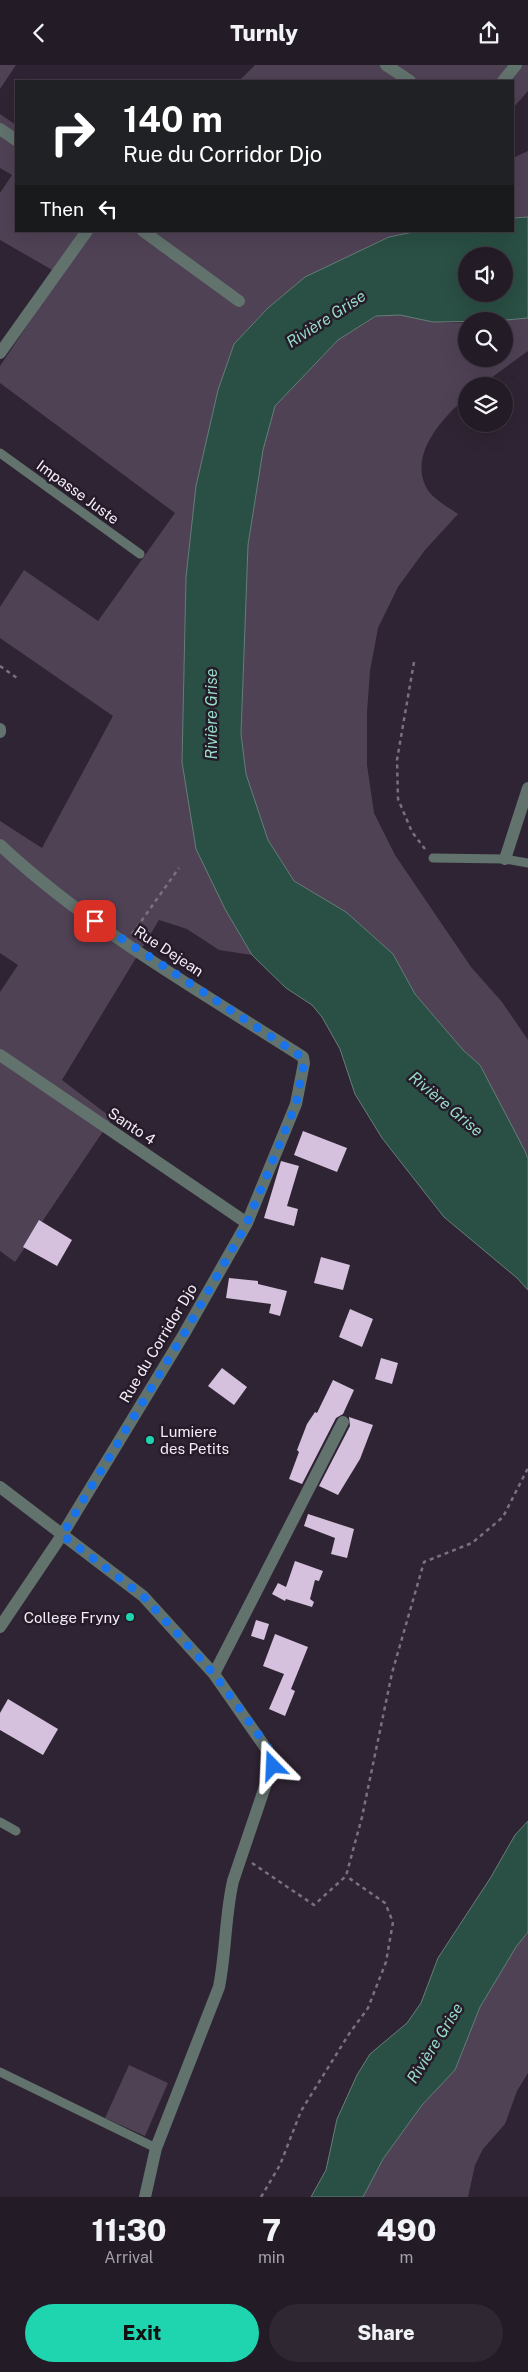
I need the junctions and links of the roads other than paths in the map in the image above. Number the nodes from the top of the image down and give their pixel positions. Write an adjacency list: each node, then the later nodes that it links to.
1 (386, 65): 3 (street)
2 (516, 65): 4 (street)
3 (408, 80)
4 (504, 80)
5 (0, 129): 6 (street)
6 (15, 139)
7 (86, 232): 10 (street)
8 (144, 232): 9 (street)
9 (239, 301)
10 (0, 353)
11 (0, 453): 12 (lane, Impasse Juste)
12 (140, 554)
13 (528, 787): 16 (street)
14 (0, 845): 19 (street, Rue Dejean)
15 (433, 858): 16 (lane)
16 (505, 859): 17 (lane)
17 (528, 863)
18 (0, 1055): 20 (street, Santo 4)
19 (302, 1057): 20 (street, Rue du Corridor Djo)
20 (247, 1223): 23 (street, Rue du Corridor Djo)
21 (343, 1421): 25 (street)
22 (0, 1487): 23 (street)
23 (62, 1535): 24 (street, Rue du Corridor Djo); 25 (street)
24 (0, 1627)
25 (214, 1674): 29 (street)
26 (0, 1822): 27 (lane)
27 (16, 1831)
28 (0, 2072): 29 (lane)
29 (156, 2149): 30 (street)
30 (145, 2197)

